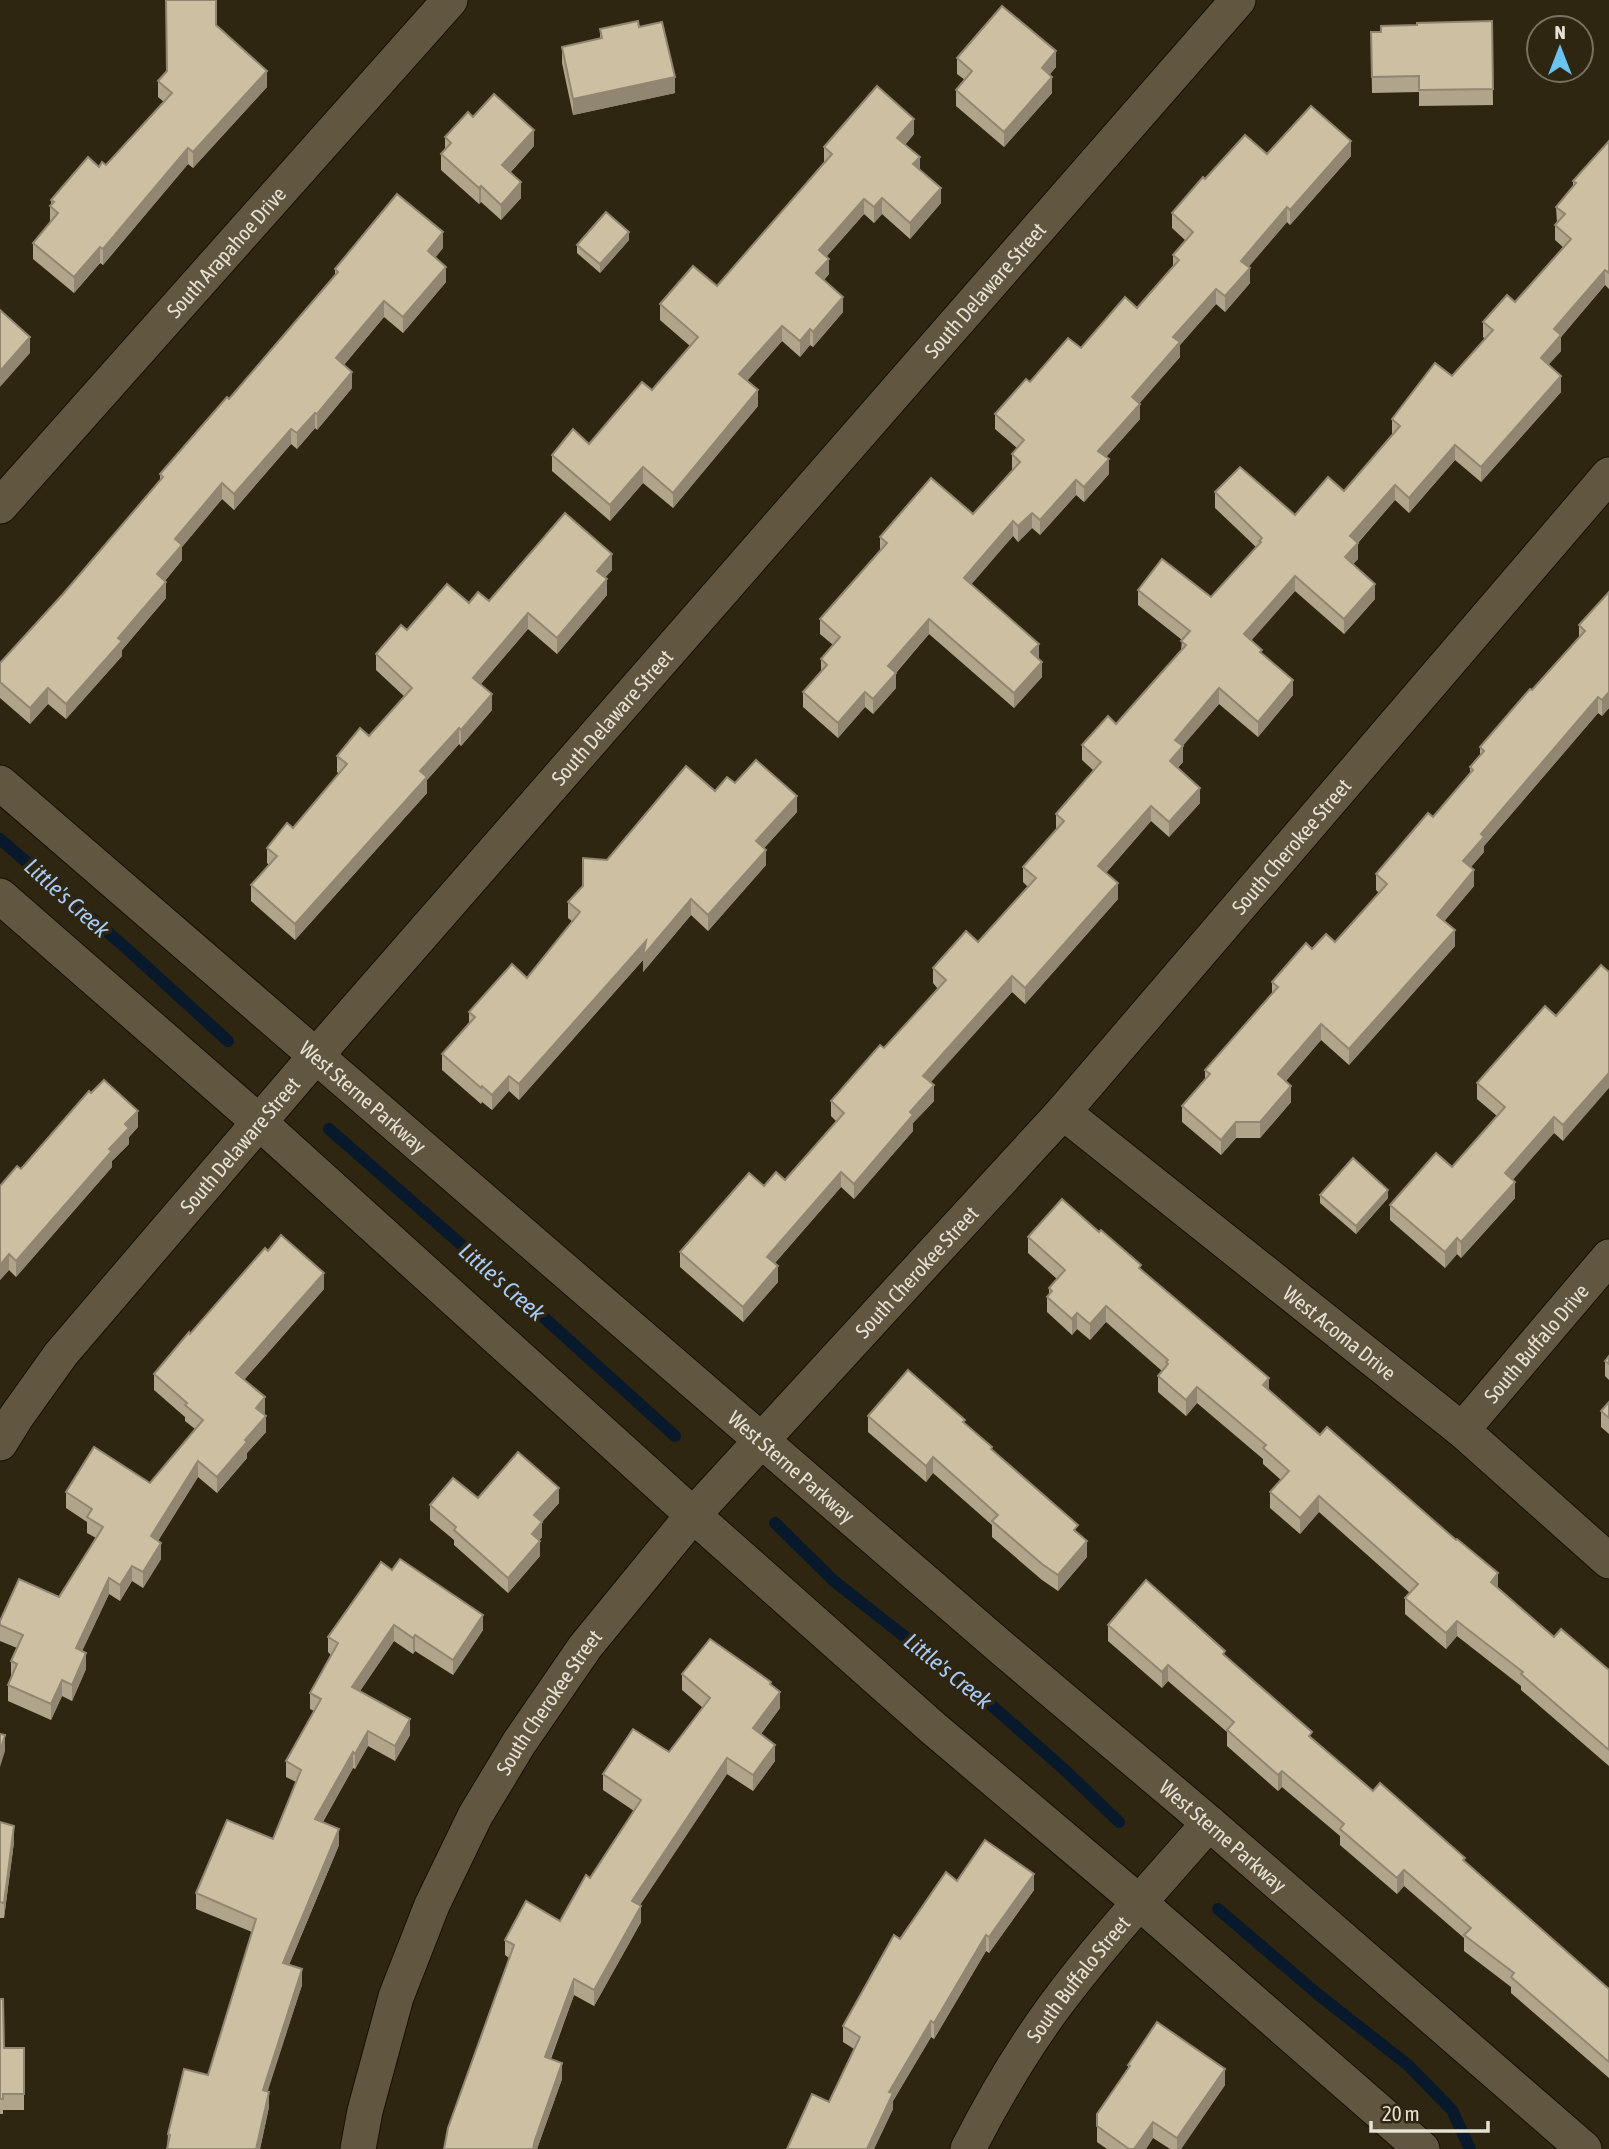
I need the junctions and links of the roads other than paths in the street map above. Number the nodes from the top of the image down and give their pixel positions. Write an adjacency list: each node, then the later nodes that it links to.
1 (450, 0): 4 (street, South Arapahoe Drive)
2 (1238, 0): 7 (street, South Delaware Street)
3 (1609, 475): 8 (street, South Cherokee Street)
4 (0, 506)
5 (0, 783): 7 (street, West Sterne Parkway)
6 (0, 896): 9 (street)
7 (317, 1056): 9 (street, South Delaware Street); 12 (street, West Sterne Parkway)
8 (1063, 1112): 11 (street, West Acoma Drive); 12 (street, South Cherokee Street)
9 (259, 1122): 13 (street, South Delaware Street); 14 (street)
10 (1609, 1257): 11 (street, South Buffalo Drive)
11 (1462, 1430): 15 (street, West Acoma Drive)
12 (761, 1439): 14 (street, South Cherokee Street); 16 (street, West Sterne Parkway)
13 (0, 1443)
14 (693, 1515): 17 (street); 18 (street, South Cherokee Street)
15 (1609, 1560)
16 (1209, 1823): 17 (street, South Buffalo Street); 21 (street, West Sterne Parkway)
17 (1140, 1903): 19 (street, South Buffalo Street); 20 (street)
18 (358, 2149)
19 (968, 2149)
20 (1422, 2149)
21 (1584, 2149)

